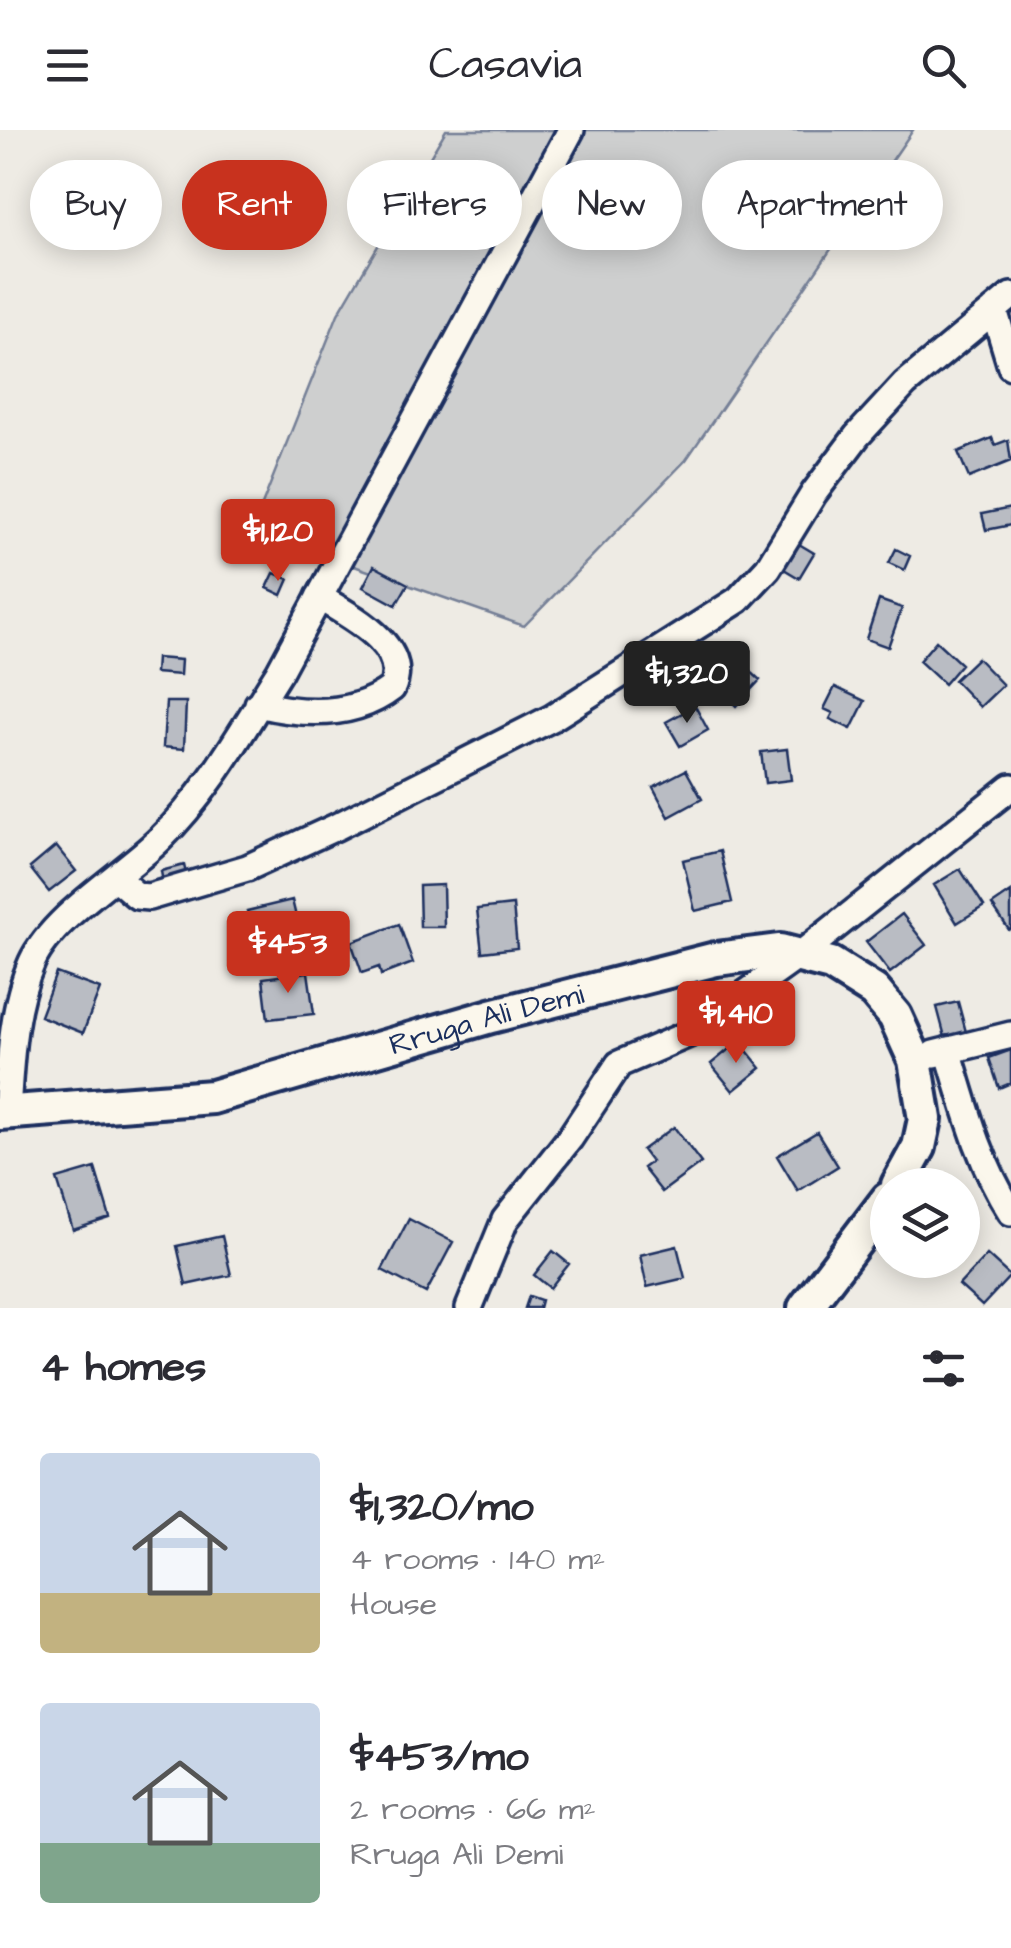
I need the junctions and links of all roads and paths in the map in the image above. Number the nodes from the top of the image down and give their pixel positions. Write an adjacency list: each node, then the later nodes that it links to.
1 (571, 130): 4 (street)
2 (1003, 303): 3 (street); 7 (street)
3 (1011, 366)
4 (319, 597): 5 (street); 5 (street)
5 (258, 704): 7 (street)
6 (1011, 787): 8 (street)
7 (116, 878): 12 (street)
8 (801, 954): 11 (main road, Rruga Ali Demi); 12 (main road, Rruga Ali Demi); 16 (street)
9 (1011, 1035): 10 (street)
10 (948, 1050): 11 (street); 14 (street)
11 (915, 1060): 13 (main road, Rruga Ali Demi)
12 (2, 1110)
13 (907, 1168)
14 (1011, 1212)
15 (870, 1223): 17 (main road)
16 (469, 1308)
17 (805, 1308)

